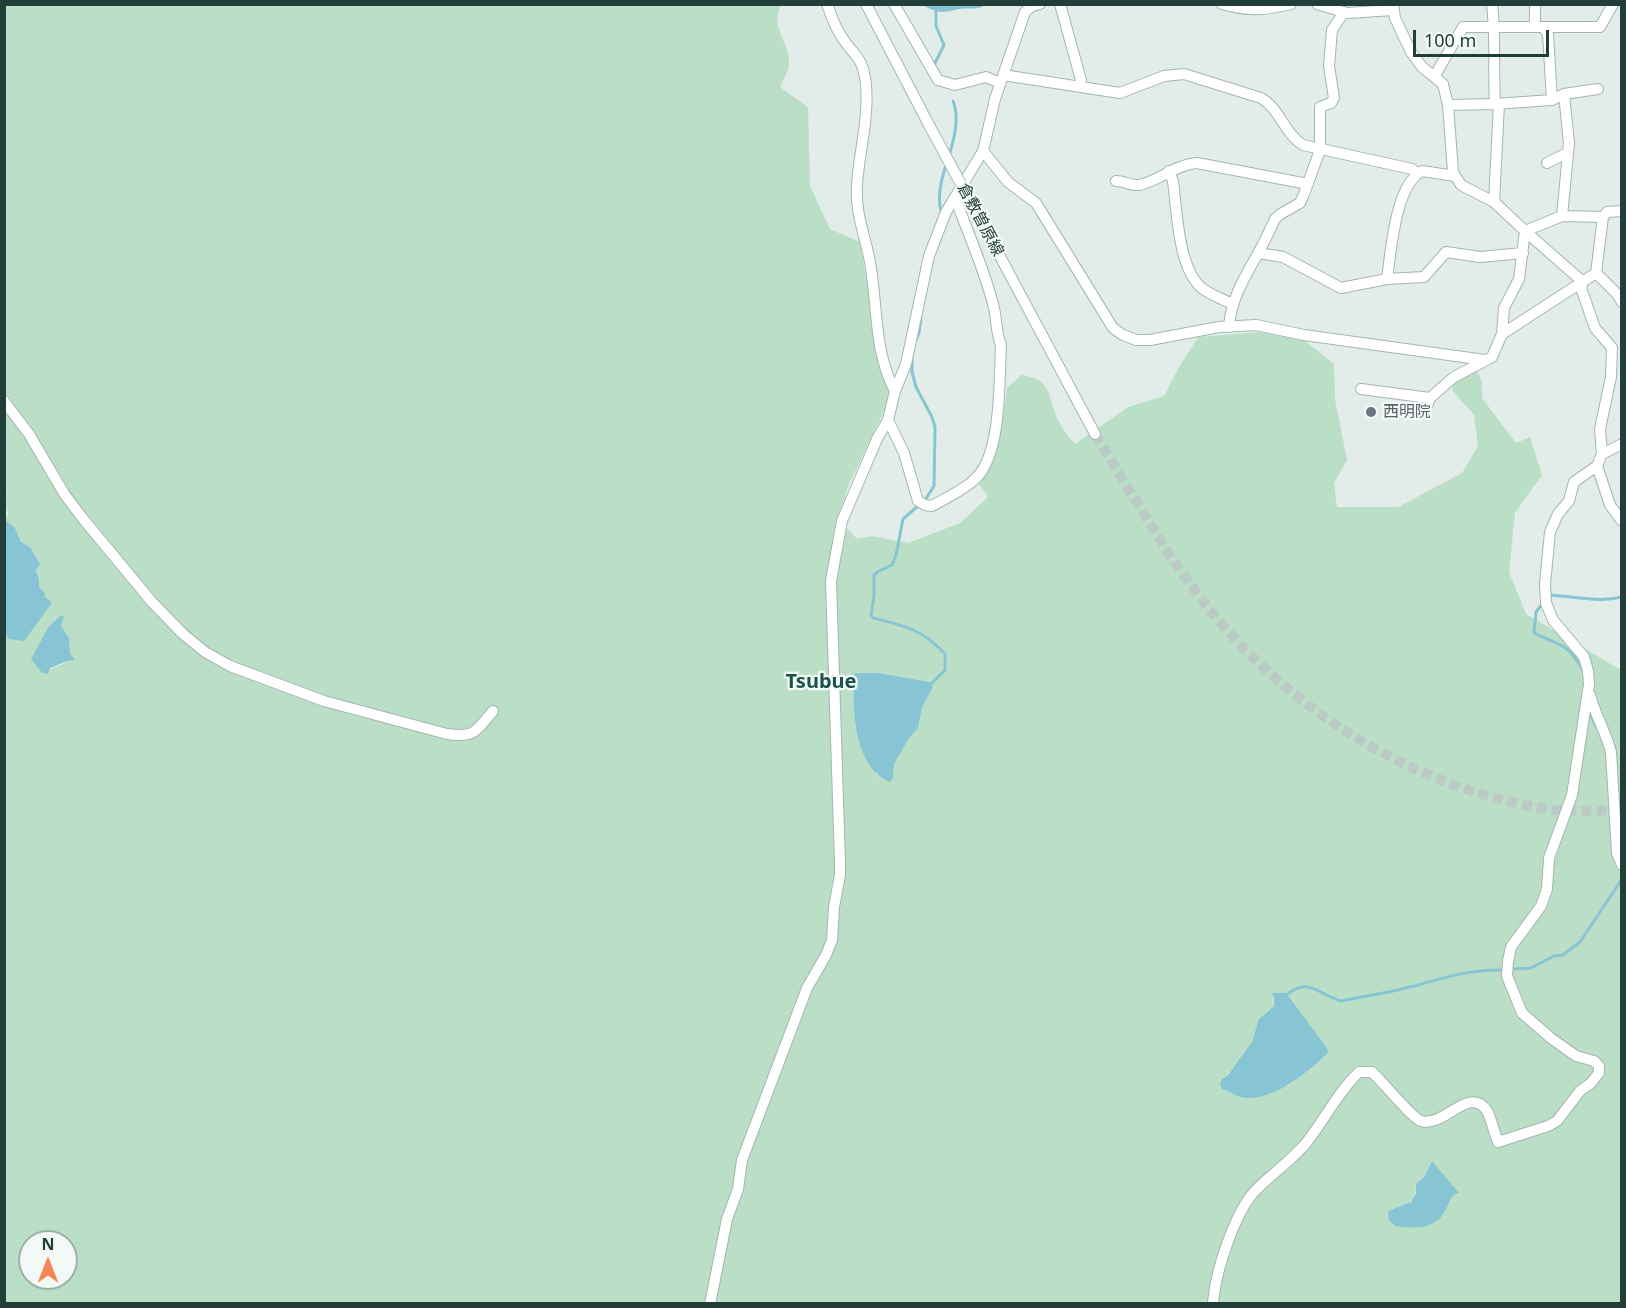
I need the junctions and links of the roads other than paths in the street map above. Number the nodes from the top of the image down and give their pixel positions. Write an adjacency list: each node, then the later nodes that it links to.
1 (827, 4): 51 (street)
2 (866, 4): 56 (street, 倉敷曽原線, bridge)
3 (894, 4): 17 (street)
4 (1040, 4): 17 (street)
5 (1060, 4): 18 (street)
6 (1222, 4): 7 (street)
7 (1292, 4)
8 (1317, 4): 13 (street)
9 (1492, 4): 14 (street)
10 (1534, 4): 15 (street)
11 (1613, 4): 15 (street)
12 (1393, 7): 13 (street); 16 (street)
13 (1344, 12): 24 (street)
14 (1494, 26): 15 (street); 16 (street); 22 (street)
15 (1540, 27): 21 (street)
16 (1434, 77): 23 (street)
17 (1002, 79): 18 (street); 25 (street)
18 (1080, 87): 24 (street)
19 (1598, 89): 20 (street)
20 (1564, 94): 21 (street); 26 (street)
21 (1552, 100): 22 (street)
22 (1497, 104): 23 (street); 34 (street)
23 (1448, 105): 30 (street)
24 (1320, 150): 29 (street); 32 (street)
25 (983, 151): 33 (street); 46 (street)
26 (1567, 153): 27 (street); 36 (street)
27 (1547, 163)
28 (1169, 171): 31 (street); 32 (street); 45 (street)
29 (1417, 173): 30 (street); 42 (street)
30 (1455, 176): 34 (street)
31 (1116, 181)
32 (1308, 184): 39 (street)
33 (955, 197): 51 (street); 55 (street)
34 (1494, 202): 38 (street)
35 (1622, 211): 37 (street)
36 (1562, 216): 37 (street); 38 (street)
37 (1604, 216): 41 (street)
38 (1525, 231): 40 (street); 43 (street)
39 (1258, 253): 42 (street); 45 (street)
40 (1523, 254): 42 (street); 47 (street)
41 (1596, 273): 43 (street); 44 (street)
42 (1387, 279)
43 (1583, 282): 47 (street); 48 (street)
44 (1622, 302)
45 (1232, 304): 46 (street)
46 (1229, 327): 49 (street)
47 (1502, 334): 49 (street)
48 (1617, 348): 58 (street)
49 (1485, 360): 52 (street)
50 (1361, 389): 52 (street)
51 (895, 391): 55 (street)
52 (1430, 398): 54 (street)
53 (4, 401): 62 (street)
54 (1425, 411)
55 (888, 420): 64 (street)
56 (1095, 434)
57 (1622, 444): 58 (street)
58 (1602, 454): 59 (street)
59 (1597, 466): 60 (street); 61 (street)
60 (1622, 520)
61 (1588, 689): 63 (street); 65 (street)
62 (493, 711)
63 (1622, 865)
64 (710, 1304)
65 (1213, 1304)

